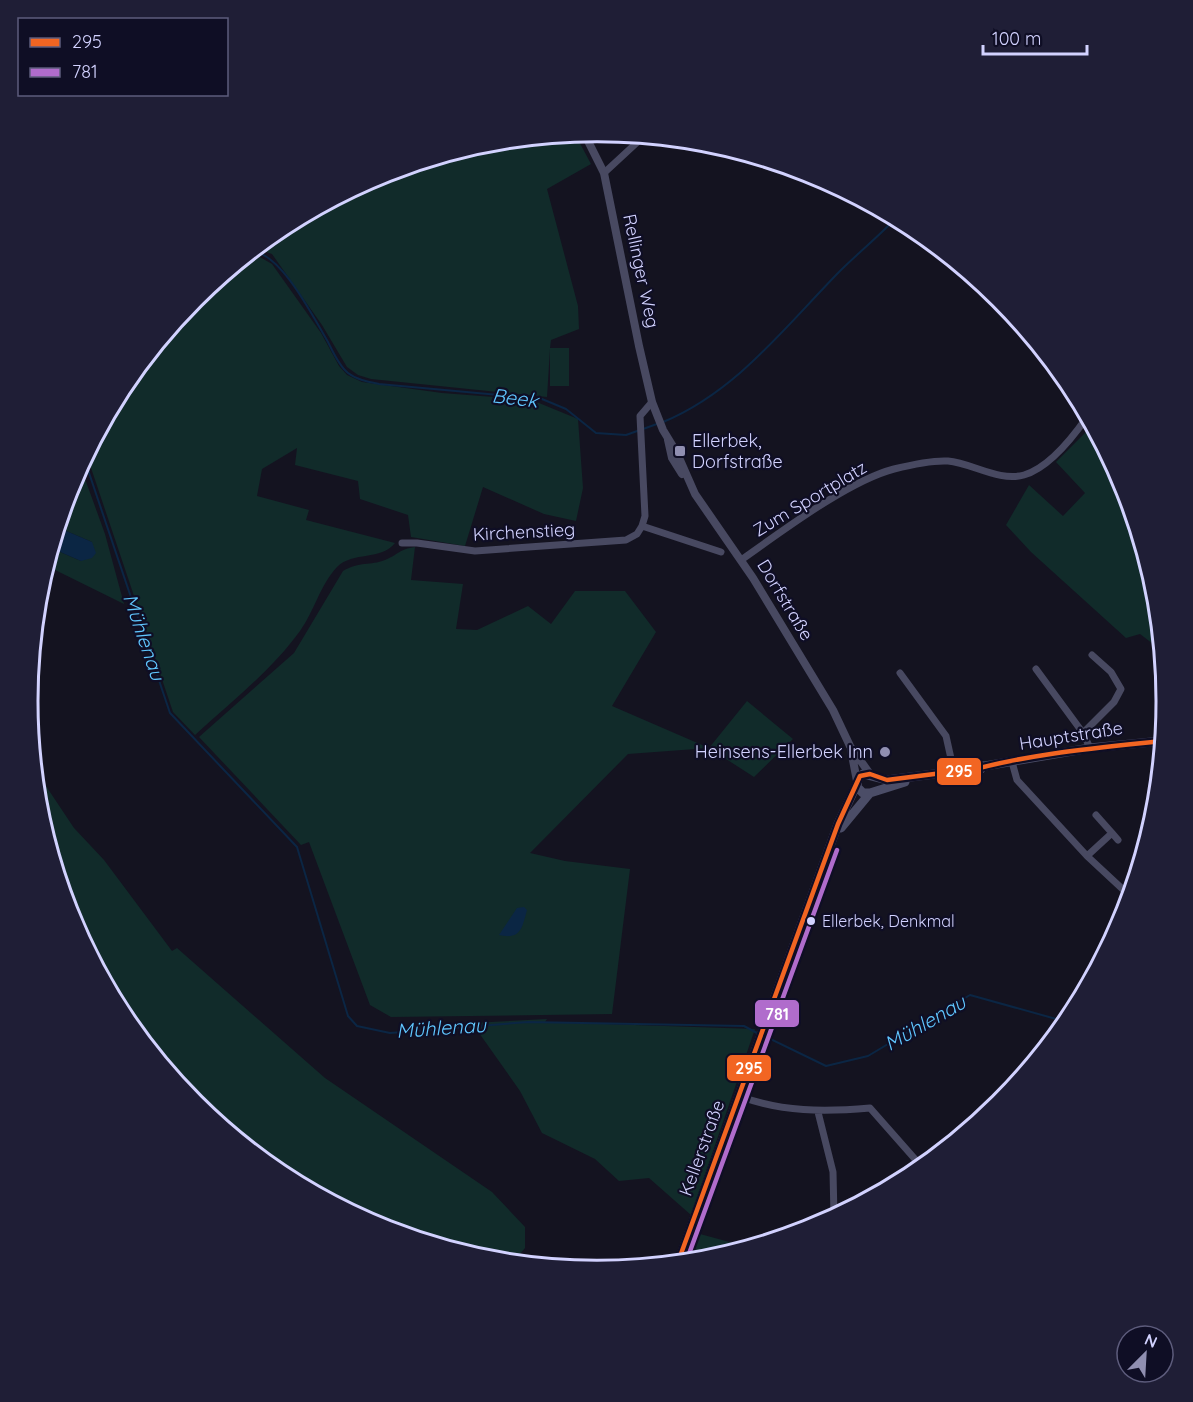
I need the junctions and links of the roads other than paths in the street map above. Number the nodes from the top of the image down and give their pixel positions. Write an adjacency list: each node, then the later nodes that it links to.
1 (589, 142): 3 (street, Rellinger Weg)
2 (636, 143): 3 (street)
3 (604, 173): 4 (street, Rellinger Weg)
4 (652, 402): 5 (street, Rellinger Weg); 7 (street)
5 (658, 418): 10 (street, Dorfstraße)
6 (1082, 423): 10 (street, Zum Sportplatz)
7 (642, 526): 8 (street, Kirchenstieg); 9 (street)
8 (402, 543)
9 (721, 552)
10 (741, 560): 16 (street, Dorfstraße)
11 (1092, 655): 14 (street)
12 (1036, 669): 14 (street)
13 (900, 673): 19 (street)
14 (1083, 733): 17 (street)
15 (1154, 742): 17 (main road, Hauptstraße)
16 (850, 746): 20 (street, Dorfstraße); 22 (street, Dorfstraße)
17 (1090, 748): 18 (main road, Hauptstraße)
18 (1012, 762): 19 (main road, Hauptstraße); 28 (street)
19 (956, 771): 21 (main road, Hauptstraße)
20 (872, 775): 21 (main road, Hauptstraße); 22 (main road); 23 (main road)
21 (925, 777): 23 (main road, Hauptstraße)
22 (857, 782): 23 (main road); 27 (main road, Kellerstraße)
23 (872, 792): 27 (main road, Kellerstraße)
24 (1095, 815): 25 (street)
25 (1112, 833): 26 (street); 28 (street)
26 (1118, 840)
27 (833, 843): 30 (main road, Kellerstraße)
28 (1087, 856): 29 (street)
29 (1123, 889)
30 (739, 1096): 31 (street); 34 (main road, Kellerstraße)
31 (818, 1112): 32 (street); 33 (street)
32 (916, 1160)
33 (834, 1207)
34 (682, 1253)

